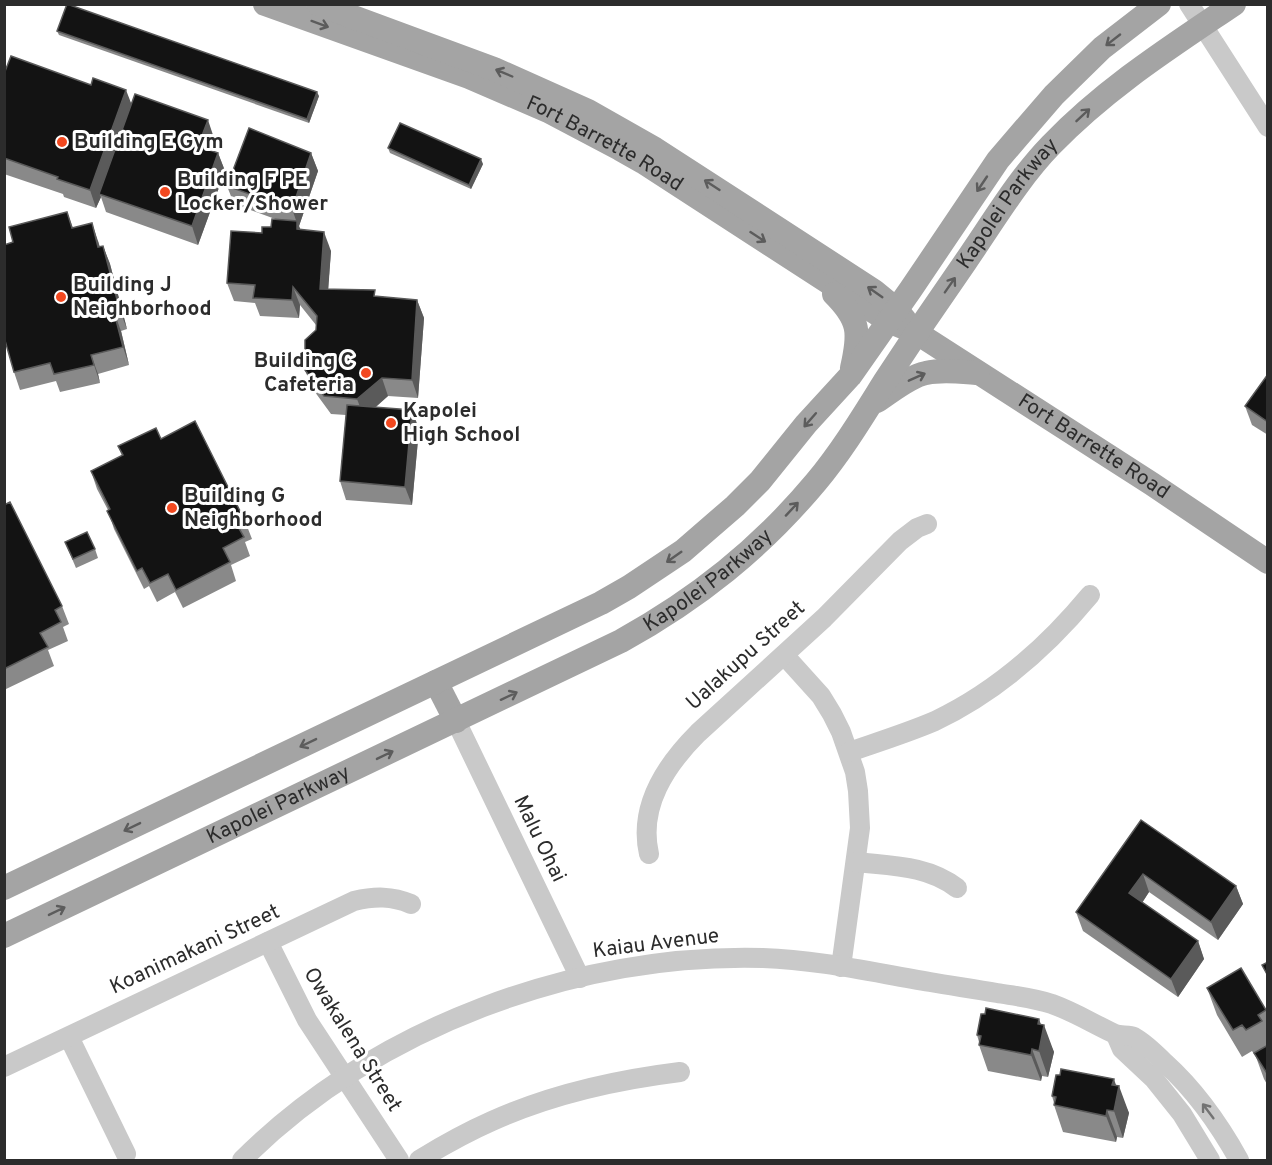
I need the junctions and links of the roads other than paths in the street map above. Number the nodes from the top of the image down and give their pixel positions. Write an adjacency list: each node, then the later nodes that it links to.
1 (265, 4): 8 (main road, Fort Barrette Road, one-way to 8)
2 (318, 4): 9 (main road, Fort Barrette Road, one-way to 2)
3 (1159, 4): 9 (main road, Kapolei Parkway, one-way to 9)
4 (1189, 4): 6 (street)
5 (1234, 4): 6 (main road, Kapolei Parkway)
6 (1202, 26): 7 (street); 10 (main road, Kapolei Parkway, one-way to 6)
7 (1268, 127)
8 (800, 264): 9 (main road, Fort Barrette Road); 12 (main road)
9 (892, 315): 10 (main road, Fort Barrette Road); 12 (main road, Kapolei Parkway)
10 (916, 333): 11 (main road, Fort Barrette Road); 13 (main road, Kapolei Parkway)
11 (979, 373): 13 (main road, one-way to 11); 15 (main road, Fort Barrette Road)
12 (850, 376): 18 (main road, Kapolei Parkway, one-way to 18)
13 (868, 408): 19 (main road, Kapolei Parkway, one-way to 13)
14 (927, 524): 17 (street, Ualakupu Street)
15 (1268, 562)
16 (1090, 595): 20 (street)
17 (784, 655): 20 (street); 21 (street, Ualakupu Street)
18 (436, 682): 19 (main road); 23 (main road, Kapolei Parkway, one-way to 23)
19 (456, 721): 26 (main road, Kapolei Parkway, one-way to 19); 29 (street, Malu Ohai)
20 (849, 752): 22 (street)
21 (649, 854)
22 (856, 862): 24 (street); 28 (street)
23 (4, 888)
24 (957, 888)
25 (411, 904): 27 (street, Koanimakani Street)
26 (4, 936)
27 (268, 942): 31 (street, Koanimakani Street); 34 (street, Owakalena Street)
28 (841, 967): 29 (street, Kaiau Avenue); 30 (street, Kaiau Avenue)
29 (580, 978): 34 (street, Kaiau Avenue)
30 (1116, 1035): 39 (street, Kaiau Avenue); 40 (street, Kaiau Avenue, one-way to 30)
31 (69, 1036): 32 (street, Koanimakani Street); 35 (street)
32 (4, 1067)
33 (680, 1072): 38 (street)
34 (345, 1078): 36 (street, Kaiau Avenue); 37 (street, Owakalena Street)
35 (126, 1154)
36 (242, 1161)
37 (399, 1161)
38 (418, 1161)
39 (1210, 1161)
40 (1239, 1161)

